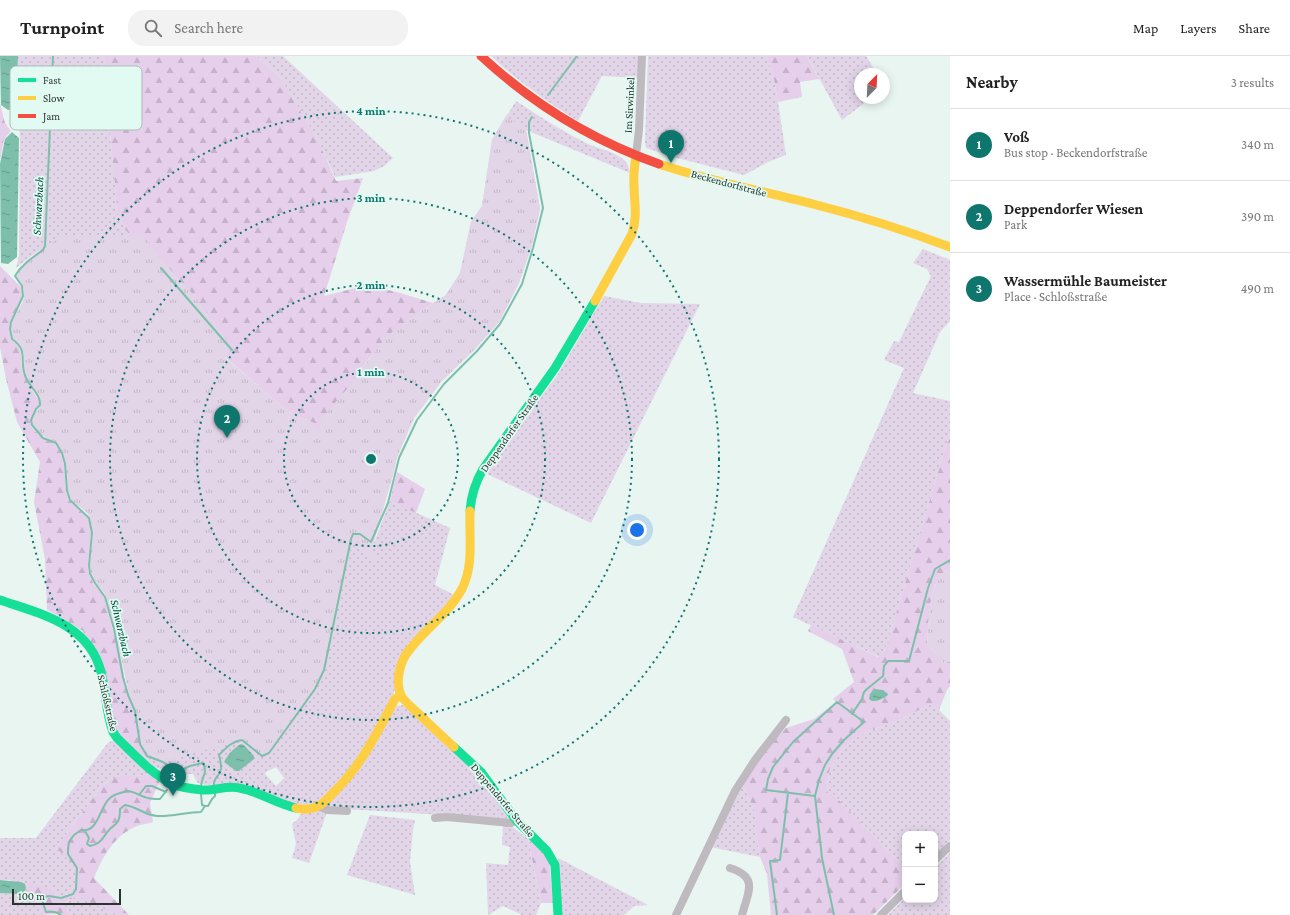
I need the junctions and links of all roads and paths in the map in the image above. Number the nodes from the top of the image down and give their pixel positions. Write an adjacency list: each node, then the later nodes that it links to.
1 (642, 56): 3 (street, Im Sirwinkel)
2 (482, 57): 3 (street, Beckendorfstraße)
3 (636, 155): 4 (street, Beckendorfstraße); 6 (street, Deppendorfer Straße)
4 (950, 247)
5 (0, 600): 8 (street, Schloßstraße)
6 (401, 695): 8 (street); 11 (street, Deppendorfer Straße)
7 (786, 720): 17 (street)
8 (317, 806): 9 (street, Schloßstraße)
9 (347, 811)
10 (435, 818): 11 (street)
11 (516, 820): 16 (street, Deppendorfer Straße)
12 (950, 846): 13 (street)
13 (938, 857)
14 (730, 868): 18 (street)
15 (902, 893): 19 (street)
16 (558, 915)
17 (676, 915)
18 (742, 915)
19 (881, 915)

